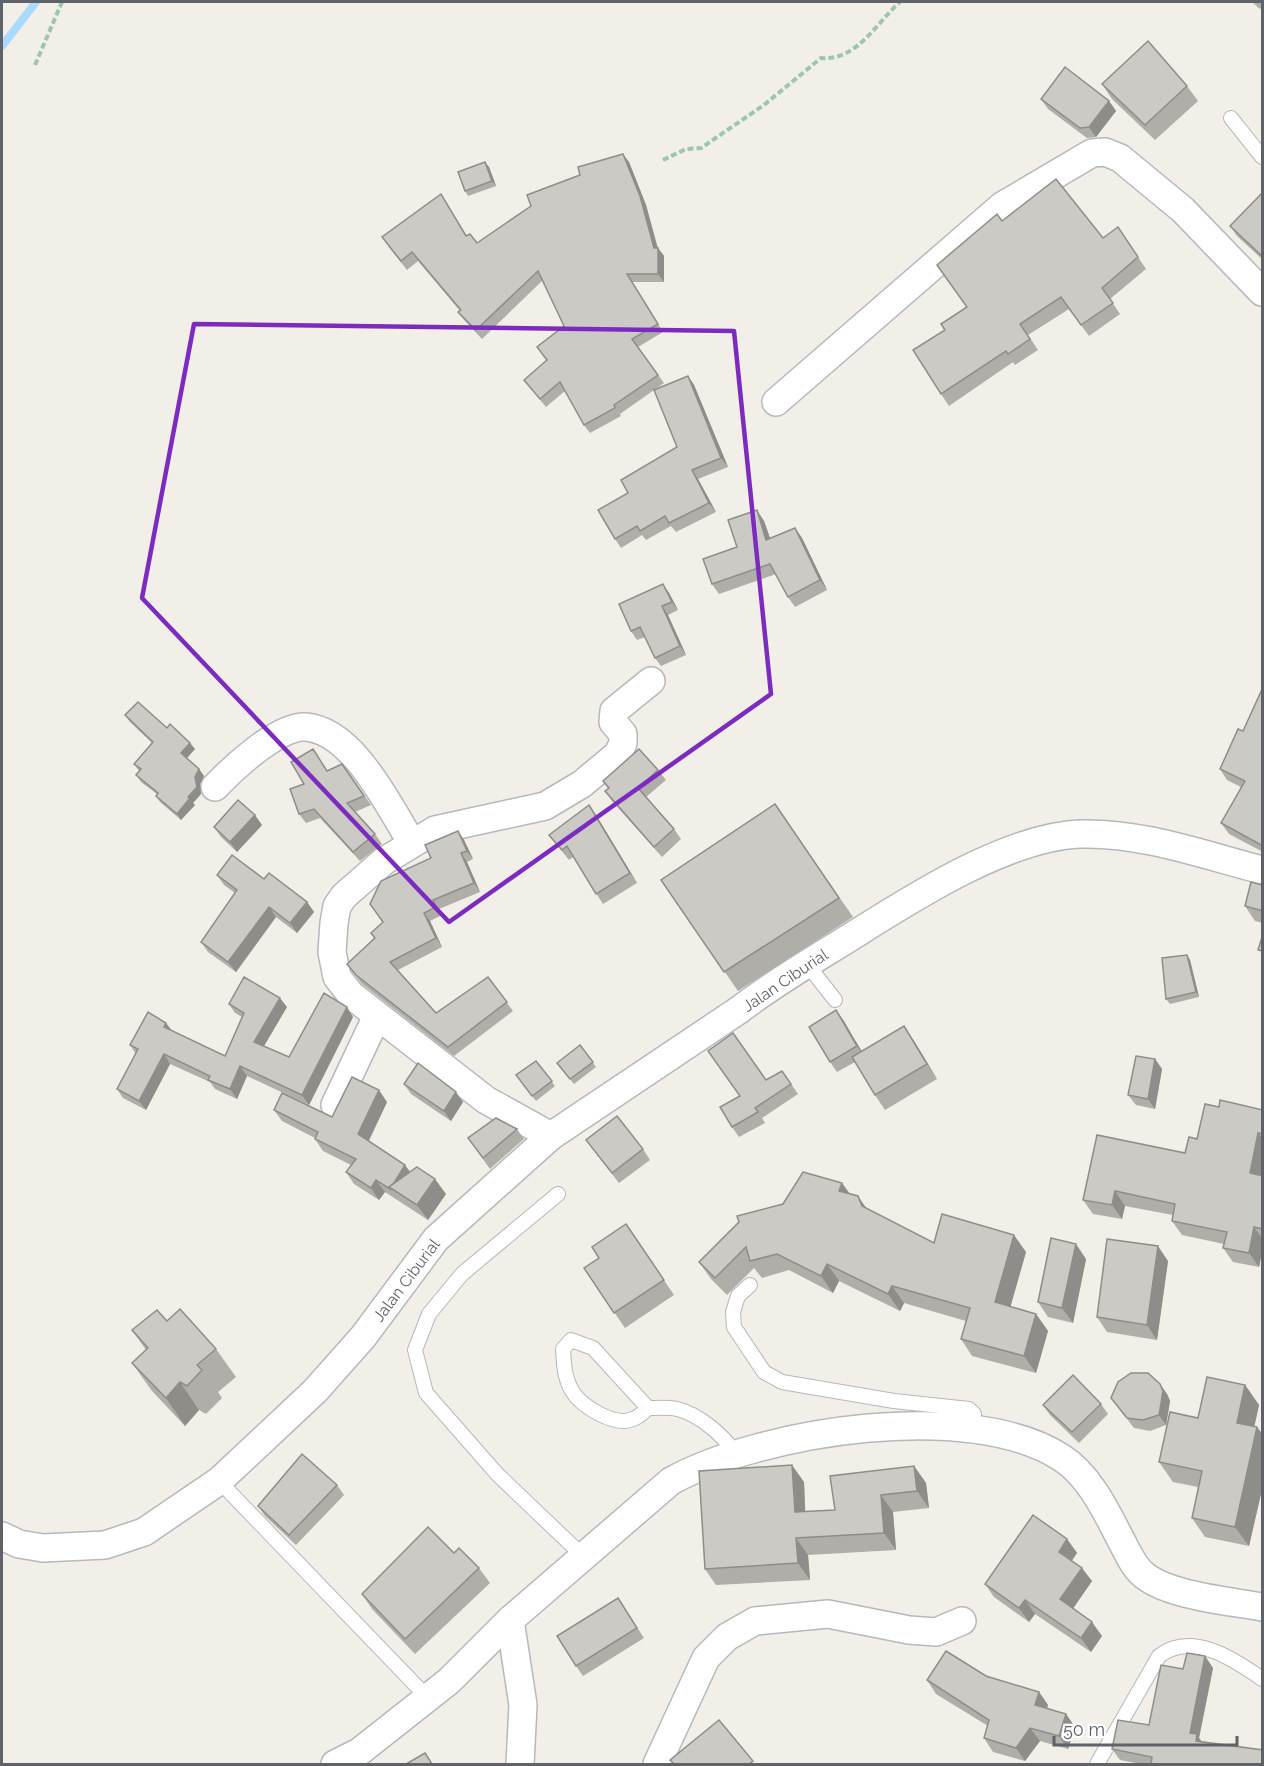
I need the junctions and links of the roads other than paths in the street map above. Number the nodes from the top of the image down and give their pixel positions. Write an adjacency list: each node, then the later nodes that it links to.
1 (1231, 118): 2 (lane)
2 (1263, 157)
3 (1263, 292): 4 (street)
4 (776, 402)
5 (651, 681): 7 (street)
6 (215, 787): 7 (street)
7 (412, 843): 11 (street)
8 (1263, 870): 9 (street, Jalan Ciburial)
9 (807, 964): 10 (lane); 13 (street, Jalan Ciburial)
10 (835, 1000)
11 (377, 1016): 12 (street); 13 (street)
12 (335, 1106)
13 (551, 1136): 19 (street, Jalan Ciburial)
14 (558, 1194): 21 (lane)
15 (750, 1284): 17 (lane)
16 (648, 1408): 16 (lane); 18 (lane)
17 (971, 1430): 18 (street); 22 (street)
18 (736, 1454): 21 (street)
19 (219, 1481): 20 (street, Jalan Ciburial); 26 (lane)
20 (2, 1536)
21 (584, 1556): 23 (street)
22 (1263, 1607)
23 (510, 1620): 26 (street); 28 (street)
24 (962, 1621): 29 (street)
25 (1263, 1679): 30 (lane)
26 (428, 1698): 27 (street)
27 (336, 1764)
28 (520, 1764)
29 (657, 1764)
30 (1097, 1764)

